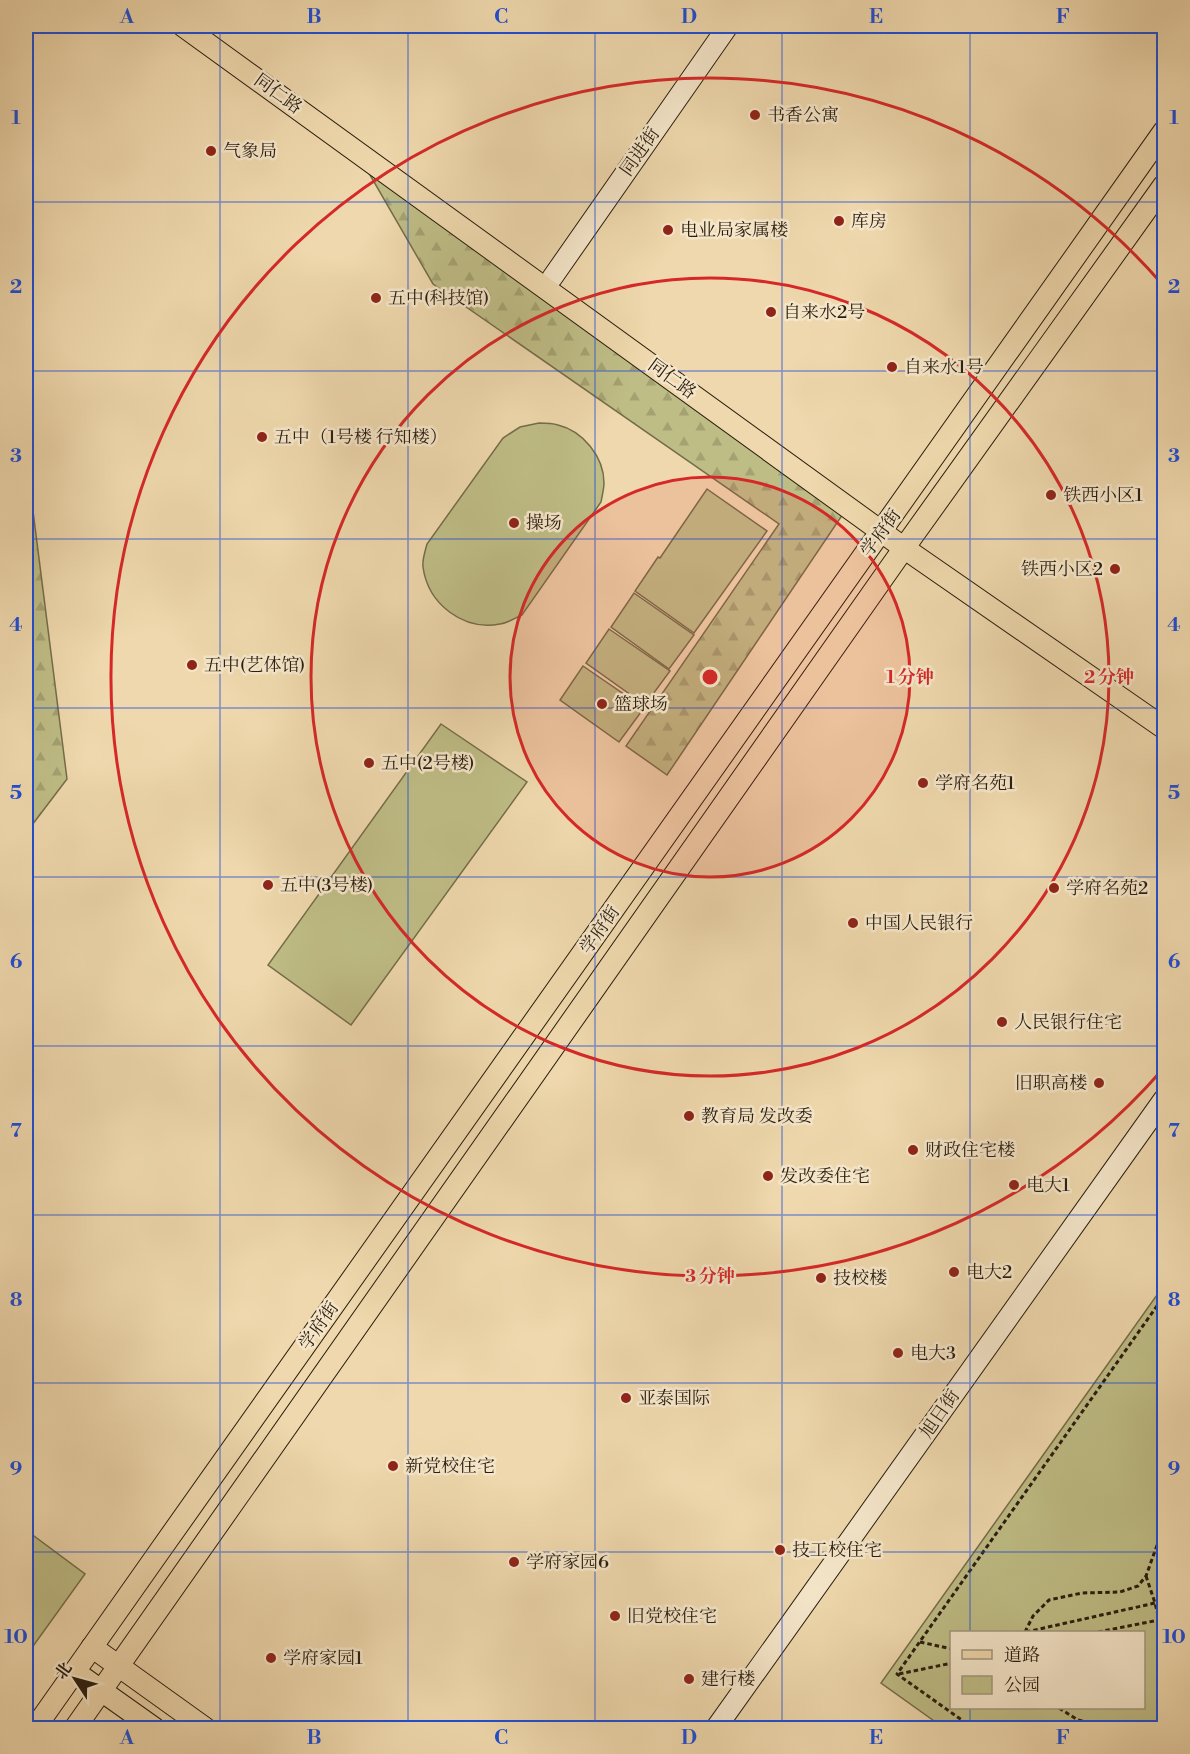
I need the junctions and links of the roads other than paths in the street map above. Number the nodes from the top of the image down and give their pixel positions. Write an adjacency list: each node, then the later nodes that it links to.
1 (183, 26): 7 (main road, 同仁路)
2 (201, 26): 6 (main road, 同仁路)
3 (728, 26): 6 (main road, 同进街)
4 (1164, 131): 7 (main road, 学府街)
5 (1164, 185): 8 (main road, 学府街)
6 (552, 279): 7 (main road, 同仁路)
7 (886, 526): 8 (main road, 同仁路); 12 (main road, 学府街)
8 (908, 543): 9 (main road, 同仁路); 10 (main road, 同仁路); 13 (main road, 学府街)
9 (1164, 716)
10 (1164, 728)
11 (1164, 1099): 20 (main road, 旭日街)
12 (92, 1647): 13 (main road); 14 (main road, 学府街)
13 (118, 1665): 15 (main road, 学府街); 19 (main road)
14 (75, 1672): 15 (main road); 16 (main road, 学府街)
15 (101, 1692): 17 (main road, 学府街); 18 (main road)
16 (36, 1728)
17 (75, 1728)
18 (154, 1728)
19 (205, 1728)
20 (716, 1728)

